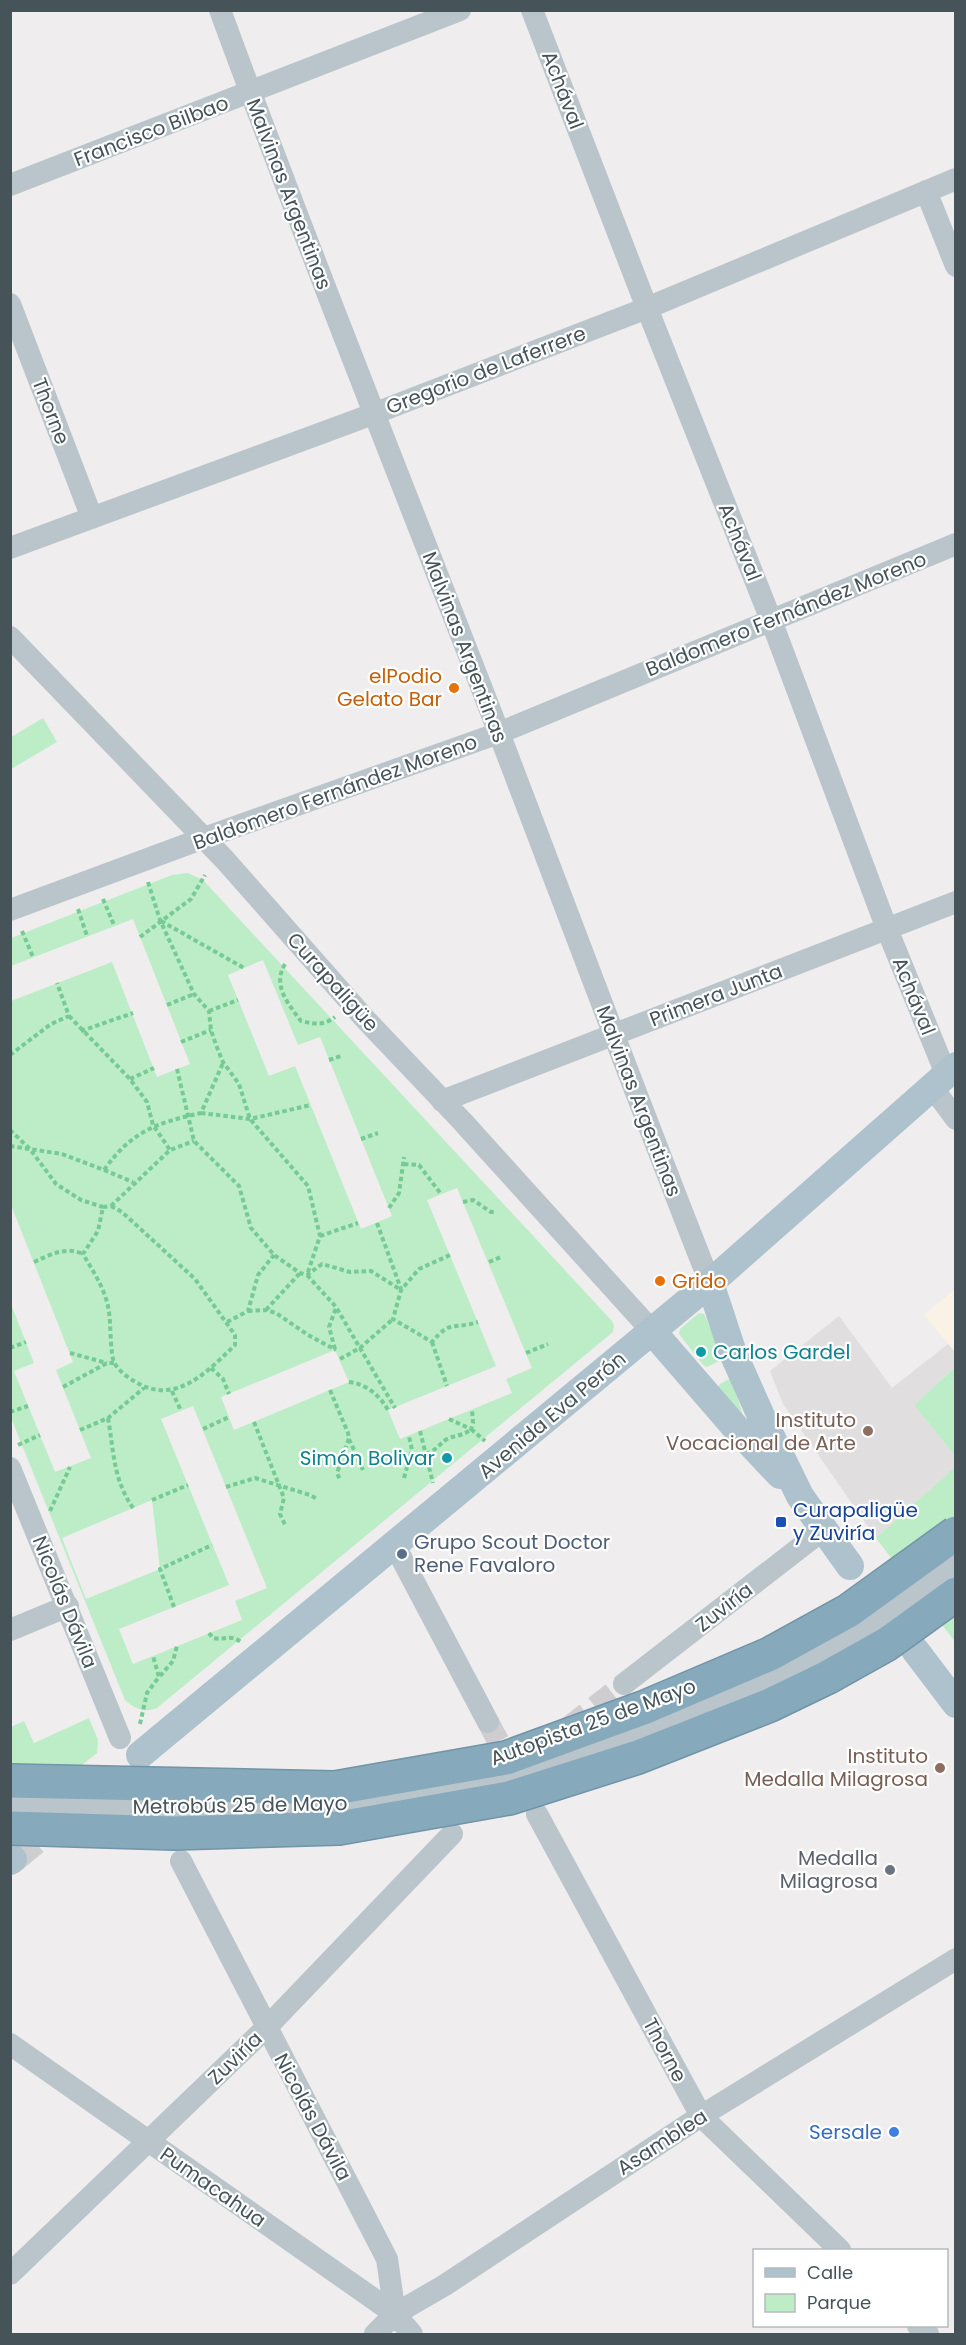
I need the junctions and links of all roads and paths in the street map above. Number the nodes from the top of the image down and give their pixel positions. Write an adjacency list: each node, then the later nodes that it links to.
1 (220, 10): 4 (street, Malvinas Argentinas)
2 (460, 10): 4 (street, Francisco Bilbao)
3 (532, 10): 10 (street, Achával)
4 (250, 93): 6 (street, Francisco Bilbao); 11 (street, Malvinas Argentinas)
5 (956, 179): 7 (street, Gregorio de Laferrere)
6 (10, 185)
7 (926, 190): 8 (street); 10 (street, Gregorio de Laferrere)
8 (956, 266)
9 (10, 304): 12 (street, Thorne)
10 (647, 308): 11 (street, Gregorio de Laferrere); 15 (street, Achával)
11 (373, 414): 12 (street, Gregorio de Laferrere); 17 (street, Malvinas Argentinas)
12 (92, 518): 14 (street, Gregorio de Laferrere)
13 (956, 544): 15 (street, Baldomero Fernández Moreno)
14 (10, 548)
15 (771, 620): 17 (street, Baldomero Fernández Moreno); 27 (street, Achával)
16 (10, 637): 18 (street, Curapaligüe)
17 (499, 734): 18 (street, Baldomero Fernández Moreno); 46 (street, Malvinas Argentinas)
18 (204, 838): 24 (street, Baldomero Fernández Moreno); 56 (street, Curapaligüe)
19 (204, 875): 25 (path)
20 (148, 882): 25 (path)
21 (103, 899): 26 (path)
22 (956, 902): 27 (street, Primera Junta)
23 (78, 909): 29 (path)
24 (10, 910)
25 (160, 920): 30 (path); 33 (path); 37 (path)
26 (114, 926)
27 (887, 929): 46 (street, Primera Junta); 54 (street, Achával)
28 (22, 931): 31 (path)
29 (87, 936)
30 (140, 937)
31 (33, 957)
32 (285, 964): 35 (path)
33 (244, 968)
34 (57, 983): 42 (path)
35 (280, 986): 36 (path); 43 (path)
36 (275, 988)
37 (194, 994): 39 (path); 40 (path)
38 (238, 1000): 40 (path)
39 (166, 1005)
40 (209, 1011): 44 (path)
41 (132, 1014): 45 (path)
42 (69, 1016): 45 (path); 48 (path)
43 (335, 1017)
44 (211, 1030): 47 (path); 51 (path)
45 (81, 1031): 55 (path)
46 (613, 1035): 56 (street, Primera Junta); 91 (street, Malvinas Argentinas)
47 (182, 1042)
48 (10, 1055)
49 (341, 1056): 50 (path)
50 (329, 1060)
51 (223, 1062): 58 (path); 60 (path)
52 (154, 1068): 55 (path)
53 (177, 1069): 59 (path)
54 (944, 1076): 61 (street, Achával); 91 (main road, Avenida Eva Perón)
55 (130, 1079): 62 (path)
56 (442, 1101): 99 (street, Curapaligüe)
57 (311, 1105): 60 (path)
58 (201, 1113): 59 (path); 60 (path)
59 (188, 1116): 62 (path); 66 (path)
60 (250, 1119): 82 (path)
61 (956, 1119)
62 (153, 1125): 69 (path); 72 (path)
63 (10, 1130): 68 (path)
64 (378, 1133): 65 (path)
65 (361, 1139)
66 (194, 1140): 69 (path); 84 (path)
67 (10, 1146): 68 (path)
68 (30, 1149): 72 (path); 77 (path)
69 (170, 1150): 73 (path)
70 (404, 1157): 71 (path)
71 (404, 1164): 74 (path); 78 (path)
72 (104, 1170): 73 (path)
73 (134, 1183): 76 (path)
74 (441, 1194)
75 (464, 1202): 79 (path)
76 (111, 1206): 77 (path); 97 (path)
77 (104, 1207): 83 (path)
78 (389, 1208)
79 (496, 1212)
80 (358, 1222): 82 (path)
81 (377, 1222): 92 (path)
82 (320, 1236): 90 (path)
83 (83, 1254): 87 (path); 110 (path)
84 (274, 1255): 89 (path); 95 (path)
85 (450, 1255): 92 (path)
86 (501, 1257): 88 (path)
87 (34, 1263)
88 (489, 1263)
89 (300, 1273): 90 (path); 94 (path)
90 (307, 1275): 92 (path); 93 (path)
91 (710, 1283): 99 (main road, Avenida Eva Perón); 107 (main road)
92 (401, 1290): 96 (path)
93 (336, 1307): 94 (path); 104 (path)
94 (266, 1310): 95 (path)
95 (248, 1311): 97 (path)
96 (393, 1319): 101 (path); 104 (path)
97 (227, 1322): 111 (path)
98 (478, 1322): 101 (path)
99 (652, 1331): 112 (main road); 158 (main road, Avenida Eva Perón)
100 (26, 1342): 103 (path)
101 (432, 1342): 114 (path)
102 (548, 1344): 106 (path)
103 (10, 1348)
104 (360, 1348): 108 (path); 121 (path)
105 (70, 1353): 109 (path)
106 (526, 1353)
107 (733, 1353): 112 (main road); 149 (main road)
108 (340, 1359)
109 (107, 1363): 110 (path); 115 (path)
110 (114, 1363): 116 (path)
111 (211, 1368): 118 (path); 119 (path)
112 (693, 1377): 149 (main road)
113 (349, 1382): 122 (path)
114 (447, 1386)
115 (63, 1387)
116 (145, 1388): 118 (path); 127 (path)
117 (330, 1390): 136 (path)
118 (172, 1391): 124 (path)
119 (229, 1394)
120 (28, 1406): 125 (path)
121 (395, 1408)
122 (388, 1410)
123 (472, 1410): 131 (path)
124 (181, 1411)
125 (10, 1413)
126 (229, 1417): 130 (path)
127 (108, 1418): 132 (path); 152 (path)
128 (449, 1419): 131 (path)
129 (254, 1422): 147 (path)
130 (203, 1429)
131 (471, 1429): 137 (path); 139 (path)
132 (80, 1430)
133 (420, 1431): 139 (path)
134 (40, 1436): 138 (path)
135 (409, 1436): 143 (path)
136 (349, 1438): 142 (path); 144 (path)
137 (485, 1442)
138 (18, 1445)
139 (426, 1454): 146 (path)
140 (10, 1467): 162 (street, Nicolás Dávila)
141 (70, 1467): 153 (path)
142 (363, 1470)
143 (404, 1478)
144 (340, 1480)
145 (188, 1485): 151 (path)
146 (434, 1485)
147 (280, 1486): 148 (path); 150 (path); 154 (path)
148 (226, 1487)
149 (800, 1496): 155 (main road)
150 (317, 1499)
151 (152, 1500)
152 (133, 1508)
153 (47, 1517)
154 (285, 1525)
155 (824, 1529): 160 (main road); 171 (street, Zuviría)
156 (956, 1533): 176 (highway, Autopista 25 de Mayo, bridge)
157 (212, 1545): 163 (path)
158 (395, 1546): 173 (street); 175 (main road, Avenida Eva Perón)
159 (956, 1564): 177 (street, Metrobús 25 de Mayo, bridge)
160 (850, 1566)
161 (956, 1594): 180 (highway, bridge)
162 (68, 1606): 164 (street); 175 (street, Nicolás Dávila)
163 (174, 1607)
164 (10, 1630)
165 (209, 1633): 166 (path)
166 (243, 1644)
167 (177, 1646): 170 (path)
168 (915, 1650): 172 (main road)
169 (153, 1656): 170 (path)
170 (159, 1677): 174 (path)
171 (624, 1684)
172 (956, 1704)
173 (488, 1722)
174 (140, 1727)
175 (130, 1746)
176 (10, 1781)
177 (10, 1805)
178 (537, 1814): 185 (street, Thorne)
179 (452, 1834): 183 (street, Zuviría)
180 (11, 1849)
181 (181, 1862): 183 (street, Nicolás Dávila)
182 (956, 1959): 185 (street, Asamblea)
183 (266, 2028): 186 (street, Zuviría); 189 (street, Nicolás Dávila)
184 (10, 2044): 186 (street, Pumacahua)
185 (701, 2116): 187 (street, Thorne); 189 (street, Asamblea)
186 (147, 2142): 188 (street, Zuviría); 189 (street, Pumacahua)
187 (839, 2249)
188 (10, 2274)
189 (395, 2314): 190 (street, Asamblea); 191 (street, Pumacahua)
190 (375, 2334)
191 (412, 2334)

